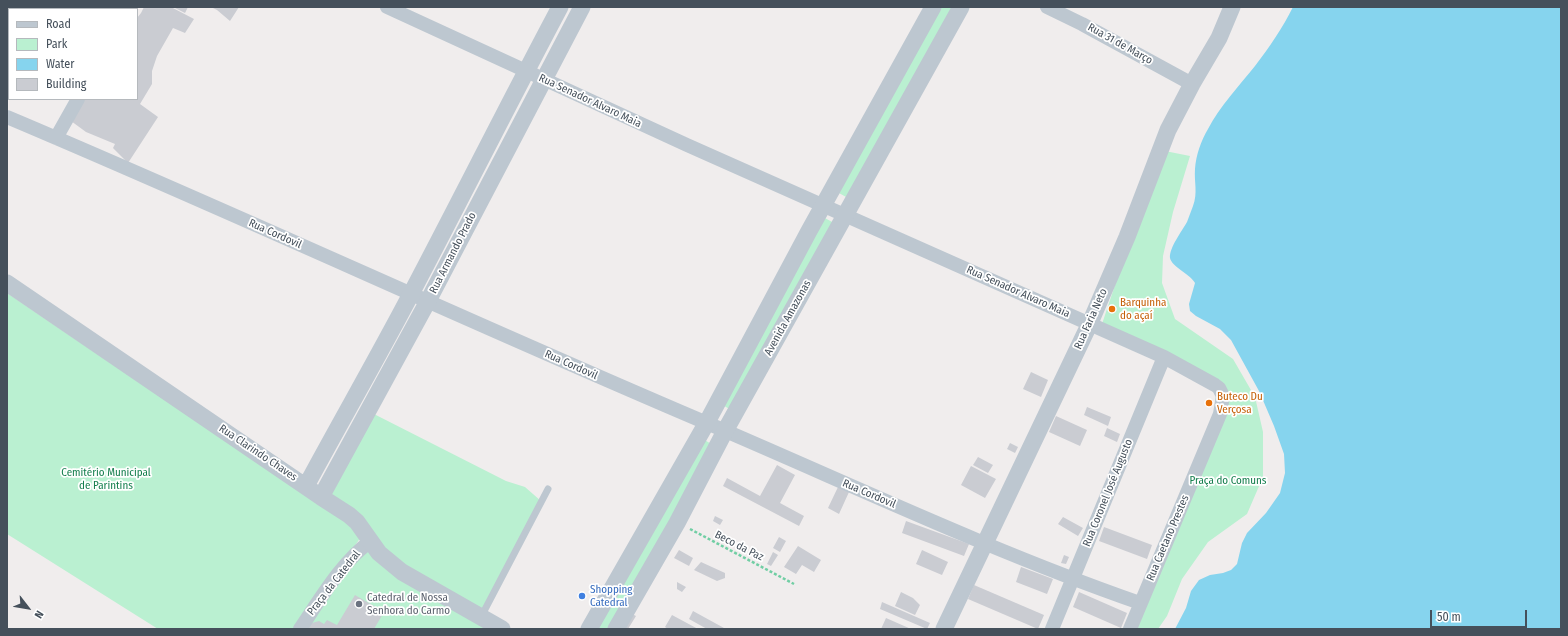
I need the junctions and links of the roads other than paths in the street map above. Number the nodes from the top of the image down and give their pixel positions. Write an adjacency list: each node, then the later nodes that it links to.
1 (387, 7): 8 (street, Rua Senador Alvaro Maia)
2 (582, 7): 9 (street, Rua Armando Prado)
3 (933, 7): 14 (street, Avenida Amazonas)
4 (960, 7): 15 (street, Avenida Amazonas)
5 (1047, 7): 10 (street, Rua 31 de Março)
6 (1232, 7): 10 (street, Rua Faria Neto)
7 (556, 9): 8 (street, Rua Armando Prado)
8 (525, 71): 9 (street, Rua Senador Alvaro Maia); 17 (street, Rua Armando Prado)
9 (543, 79): 14 (street, Rua Senador Alvaro Maia); 18 (street, Rua Armando Prado)
10 (1192, 84): 19 (street, Rua Faria Neto)
11 (77, 100): 13 (street)
12 (7, 117): 13 (street, Rua Cordovil)
13 (56, 138): 17 (street, Rua Cordovil)
14 (823, 206): 15 (street, Rua Senador Alvaro Maia); 22 (street, Avenida Amazonas)
15 (844, 215): 19 (street, Rua Senador Alvaro Maia); 23 (street, Avenida Amazonas)
16 (7, 282): 24 (street, Rua Clarindo Chaves)
17 (411, 293): 18 (street, Rua Cordovil); 24 (street, Rua Armando Prado)
18 (428, 301): 22 (street, Rua Cordovil); 26 (street, Rua Armando Prado)
19 (1090, 323): 20 (street, Rua Senador Alvaro Maia); 28 (street, Rua Faria Neto)
20 (1164, 357): 21 (street, Rua Senador Alvaro Maia); 29 (street, Rua Coronel José Augusto)
21 (1222, 402): 30 (street, Rua Caetano Prestes)
22 (706, 424): 23 (street, Rua Cordovil); 34 (street, Avenida Amazonas)
23 (725, 431): 28 (street, Rua Cordovil); 35 (street, Avenida Amazonas)
24 (306, 486): 26 (street, Rua Clarindo Chaves)
25 (548, 489): 31 (lane)
26 (322, 497): 27 (street, Rua Clarindo Chaves)
27 (371, 540): 31 (street, Rua Clarindo Chaves); 32 (street, Praça da Catedral)
28 (985, 544): 29 (street, Rua Cordovil); 36 (street, Rua Faria Neto)
29 (1072, 580): 30 (street, Rua Cordovil); 37 (street, Rua Coronel José Augusto)
30 (1140, 603): 38 (street, Rua Caetano Prestes)
31 (481, 617): 33 (street, Rua Clarindo Chaves)
32 (300, 629)
33 (502, 629)
34 (589, 629)
35 (616, 629)
36 (944, 629)
37 (1052, 629)
38 (1130, 629)

